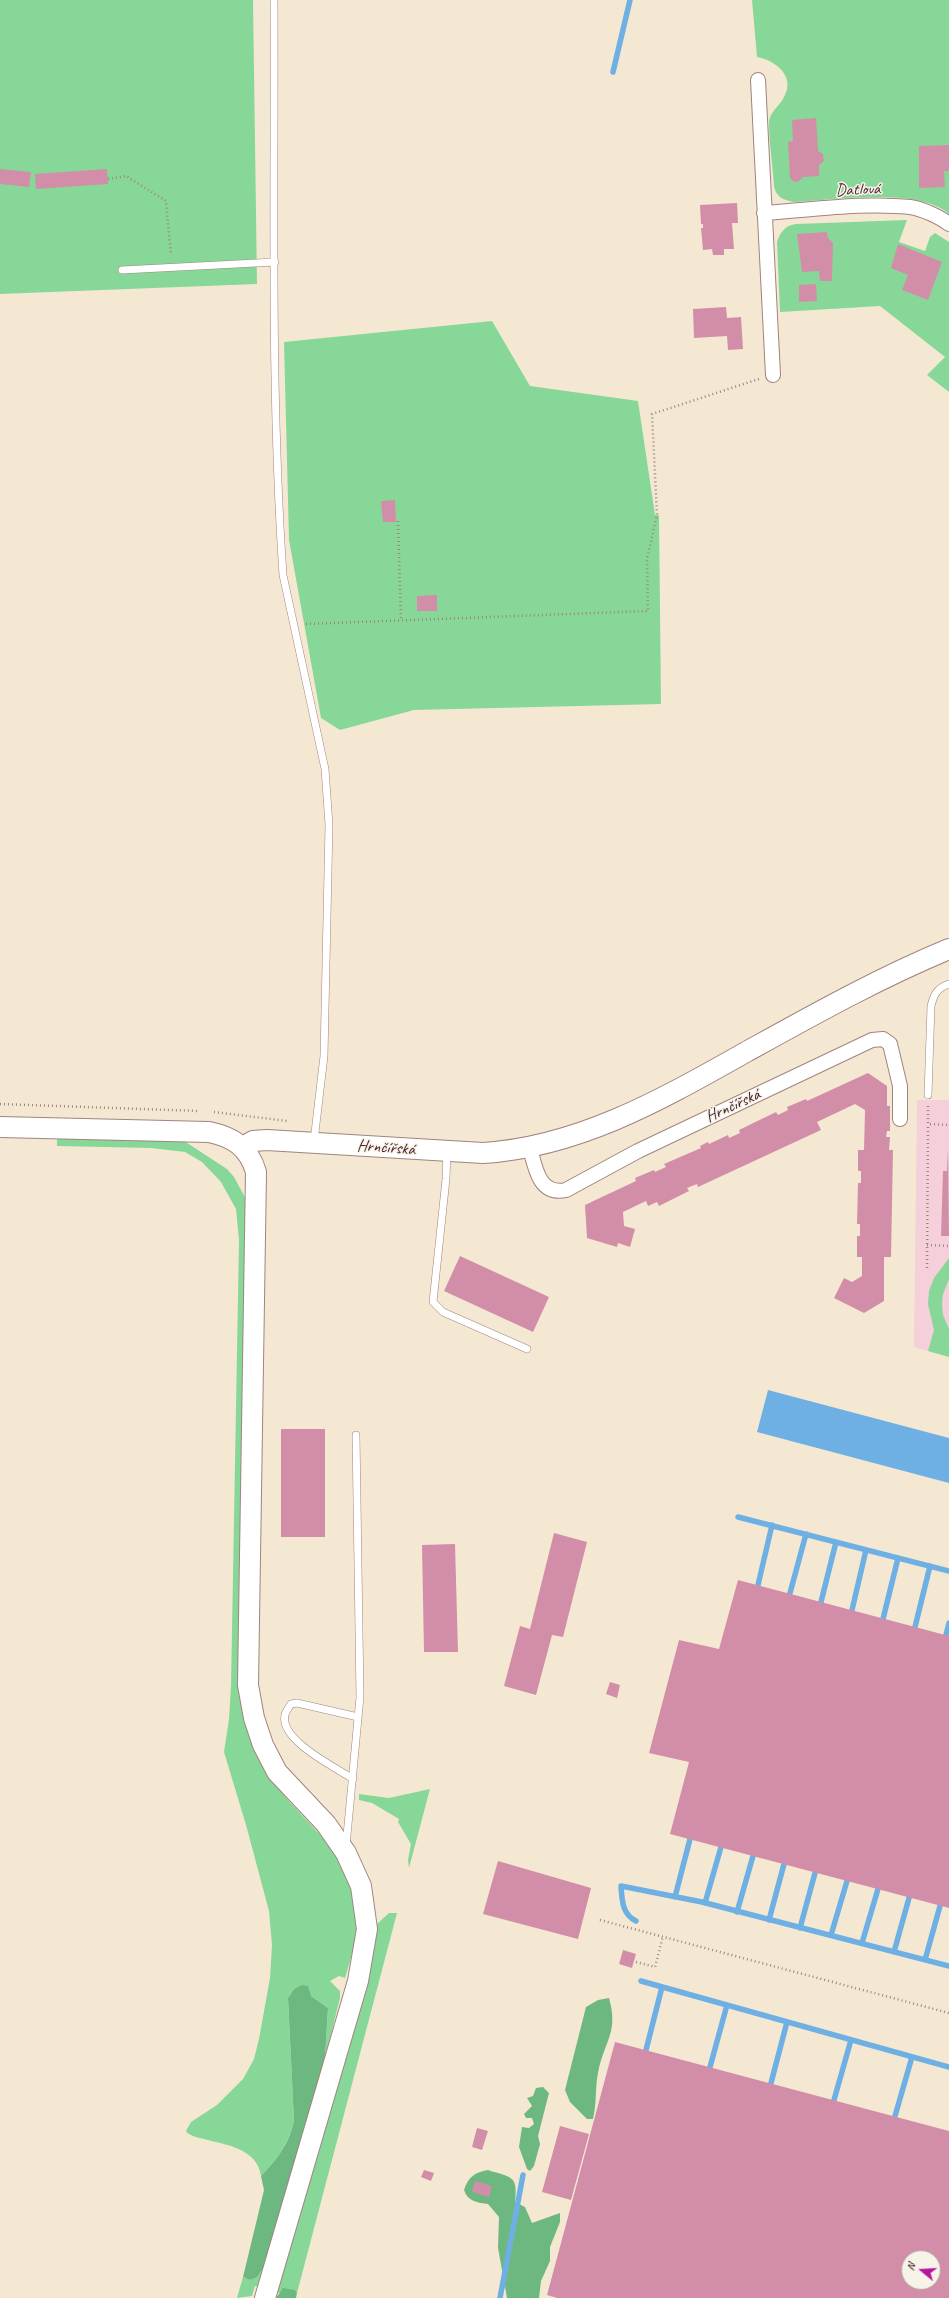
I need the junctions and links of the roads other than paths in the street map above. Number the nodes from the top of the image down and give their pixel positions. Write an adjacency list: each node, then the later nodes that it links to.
1 (274, 0): 5 (lane)
2 (758, 80): 3 (street)
3 (764, 213): 4 (street, Datlová); 7 (street)
4 (949, 224)
5 (275, 262): 6 (lane); 13 (lane)
6 (122, 270)
7 (773, 375)
8 (949, 949): 15 (street, Hrnčířská)
9 (949, 984): 10 (lane)
10 (928, 1095)
11 (900, 1119): 15 (street, Hrnčířská)
12 (0, 1127): 14 (street)
13 (313, 1143): 14 (street, Hrnčířská); 16 (street, Hrnčířská)
14 (243, 1147): 21 (street)
15 (530, 1148): 16 (street, Hrnčířská)
16 (446, 1152): 17 (lane)
17 (526, 1349)
18 (356, 1435): 19 (lane)
19 (358, 1717): 20 (lane); 20 (lane)
20 (353, 1779): 21 (lane)
21 (346, 1853): 22 (street)
22 (265, 2298)

